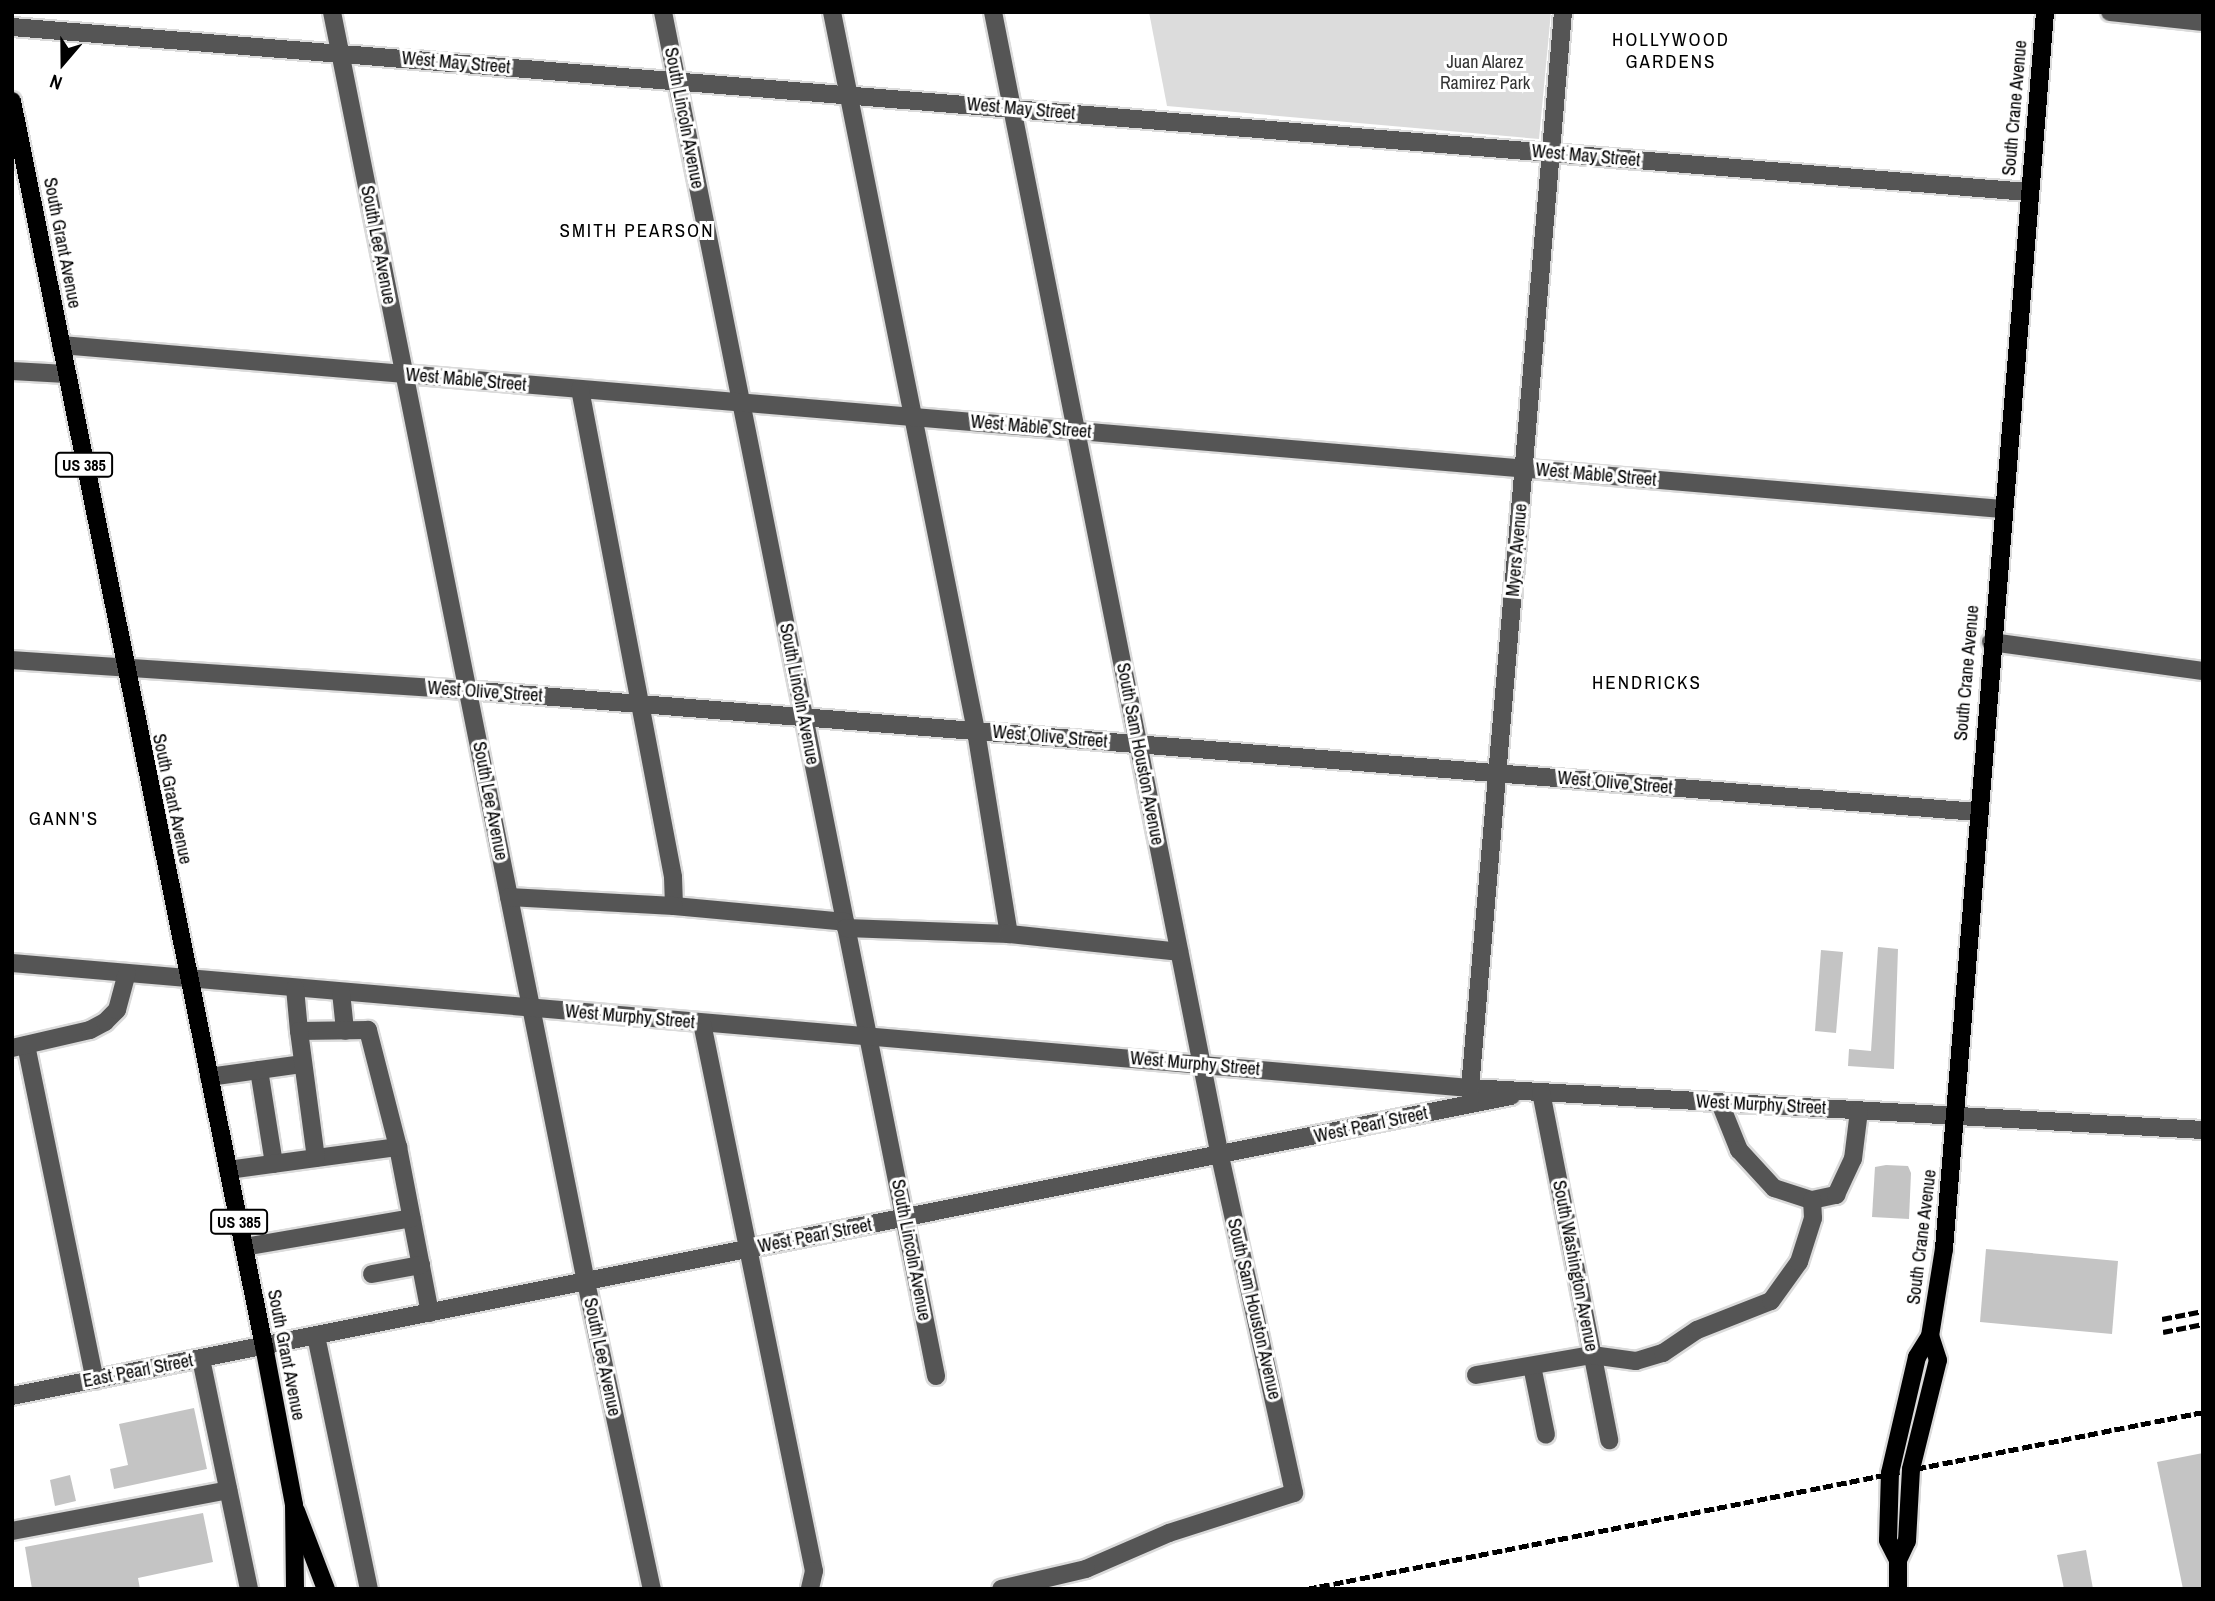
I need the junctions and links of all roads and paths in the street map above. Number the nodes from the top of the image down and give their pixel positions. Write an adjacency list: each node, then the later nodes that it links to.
1 (332, 12): 10 (street, South Lee Avenue)
2 (663, 12): 11 (street, South Lincoln Avenue)
3 (832, 12): 12 (street)
4 (993, 12): 14 (street, South Sam Houston Avenue)
5 (1563, 12): 15 (street, Myers Avenue)
6 (2045, 12): 16 (main road, South Crane Avenue)
7 (2110, 12): 8 (street)
8 (2203, 22)
9 (12, 27): 10 (street, West May Street)
10 (340, 54): 11 (street, West May Street); 20 (street, South Lee Avenue)
11 (676, 82): 12 (street, West May Street); 22 (street, South Lincoln Avenue)
12 (848, 96): 14 (street, West May Street); 23 (street)
13 (12, 101): 17 (main road, South Grant Avenue / US 385)
14 (1012, 109): 15 (street, West May Street); 24 (street, South Sam Houston Avenue)
15 (1551, 153): 16 (street, West May Street); 25 (street, Myers Avenue)
16 (2029, 192): 26 (main road, South Crane Avenue)
17 (61, 345): 19 (main road, South Grant Avenue / US 385); 20 (street, West Mable Street)
18 (12, 371): 19 (street)
19 (66, 374): 29 (main road, South Grant Avenue / US 385)
20 (404, 374): 21 (street, West Mable Street); 31 (street, South Lee Avenue)
21 (580, 389): 22 (street, West Mable Street); 32 (street)
22 (741, 402): 23 (street, West Mable Street); 33 (street, South Lincoln Avenue)
23 (912, 417): 24 (street, West Mable Street); 34 (street)
24 (1076, 431): 25 (street, West Mable Street); 35 (street, South Sam Houston Avenue)
25 (1524, 468): 26 (street, West Mable Street); 36 (street, Myers Avenue)
26 (2002, 509): 27 (main road, South Crane Avenue)
27 (1991, 642): 30 (street); 37 (main road, South Crane Avenue)
28 (12, 660): 29 (street, West Olive Street)
29 (123, 666): 31 (street, West Olive Street); 45 (main road, South Grant Avenue / US 385)
30 (2203, 671)
31 (467, 690): 32 (street, West Olive Street); 38 (street, South Lee Avenue)
32 (641, 704): 33 (street, West Olive Street); 39 (street)
33 (804, 717): 34 (street, West Olive Street); 40 (street, South Lincoln Avenue)
34 (976, 731): 35 (street, West Olive Street); 41 (street)
35 (1138, 744): 36 (street, West Olive Street); 42 (street, South Sam Houston Avenue)
36 (1497, 774): 37 (street, West Olive Street); 58 (street, Myers Avenue)
37 (1976, 812): 62 (main road, South Crane Avenue)
38 (509, 897): 39 (street); 48 (street, South Lee Avenue)
39 (674, 906): 40 (street)
40 (846, 925): 41 (street); 52 (street, South Lincoln Avenue)
41 (1009, 934): 42 (street)
42 (1179, 952): 55 (street, South Sam Houston Avenue)
43 (12, 963): 44 (street, West Murphy Street)
44 (127, 973): 45 (street, West Murphy Street); 53 (street)
45 (189, 979): 46 (street, West Murphy Street); 57 (main road, South Grant Avenue / US 385)
46 (295, 988): 47 (street, West Murphy Street); 50 (street)
47 (341, 992): 48 (street, West Murphy Street); 51 (street)
48 (531, 1008): 49 (street, West Murphy Street); 76 (street, South Lee Avenue)
49 (702, 1023): 52 (street, West Murphy Street); 73 (street)
50 (299, 1031): 51 (street); 54 (street)
51 (345, 1031): 64 (street)
52 (868, 1037): 55 (street, West Murphy Street); 71 (street, South Lincoln Avenue)
53 (19, 1046): 85 (street)
54 (303, 1064): 56 (street); 66 (street)
55 (1201, 1065): 58 (street, West Murphy Street); 65 (street, South Sam Houston Avenue)
56 (259, 1070): 57 (street); 67 (street)
57 (209, 1077): 68 (main road, South Grant Avenue / US 385)
58 (1470, 1088): 59 (street, West Murphy Street)
59 (1536, 1092): 60 (street, West Murphy Street); 65 (street, West Pearl Street); 80 (street, South Washington Avenue)
60 (1720, 1103): 61 (street, West Murphy Street); 69 (street)
61 (1859, 1111): 62 (street, West Murphy Street); 69 (street)
62 (1956, 1117): 63 (street, West Murphy Street); 99 (main road, South Crane Avenue)
63 (2203, 1130)
64 (398, 1147): 66 (street); 70 (street)
65 (1220, 1156): 71 (street, West Pearl Street); 98 (street, South Sam Houston Avenue)
66 (316, 1158): 67 (street)
67 (274, 1164): 68 (street)
68 (228, 1170): 72 (main road, South Grant Avenue / US 385)
69 (1812, 1200): 80 (street)
70 (412, 1218): 72 (street); 74 (street)
71 (905, 1218): 73 (street, West Pearl Street); 84 (street, South Lincoln Avenue)
72 (244, 1247): 79 (main road, South Grant Avenue / US 385)
73 (750, 1249): 76 (street, West Pearl Street); 97 (street)
74 (421, 1265): 75 (street); 77 (street)
75 (372, 1274)
76 (586, 1282): 77 (street, West Pearl Street); 96 (street, South Lee Avenue)
77 (430, 1313): 78 (street, West Pearl Street)
78 (316, 1336): 79 (street, West Pearl Street); 95 (street)
79 (264, 1346): 81 (street, East Pearl Street); 90 (main road, South Grant Avenue / US 385)
80 (1592, 1355): 82 (street); 88 (street, South Washington Avenue)
81 (201, 1359): 85 (street, East Pearl Street); 89 (street)
82 (1532, 1366): 83 (street); 87 (street)
83 (1476, 1375)
84 (936, 1376)
85 (95, 1380): 86 (street, East Pearl Street)
86 (12, 1396)
87 (1546, 1436)
88 (1609, 1440)
89 (228, 1490): 91 (street); 92 (street)
90 (293, 1505): 93 (main road, South Grant Avenue / US 385); 94 (main road, South Grant Avenue / US 385)
91 (12, 1531)
92 (249, 1589)
93 (295, 1589)
94 (326, 1589)
95 (369, 1589)
96 (652, 1589)
97 (810, 1589)
98 (1000, 1589)
99 (1898, 1589)

